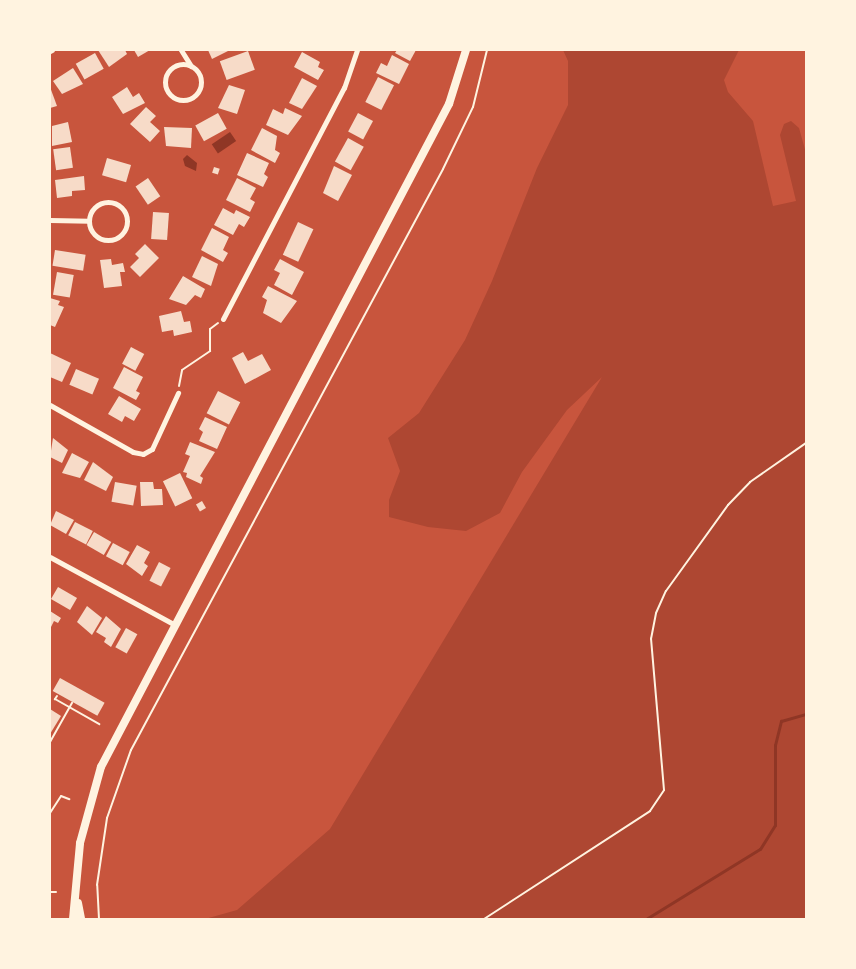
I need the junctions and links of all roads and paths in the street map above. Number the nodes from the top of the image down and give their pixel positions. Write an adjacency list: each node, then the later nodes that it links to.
1 (181, 50): 5 (street)
2 (358, 50): 8 (street)
3 (466, 50): 13 (street)
4 (487, 50): 30 (path)
5 (191, 66): 5 (street)
6 (50, 220): 7 (street)
7 (89, 221): 7 (street)
8 (223, 319): 9 (path)
9 (178, 393): 10 (street)
10 (50, 405)
11 (806, 442): 31 (path)
12 (50, 557): 13 (street)
13 (175, 625): 27 (street)
14 (57, 696): 16 (path)
15 (72, 703): 16 (path)
16 (70, 707): 18 (path); 22 (path)
17 (86, 712): 18 (path)
18 (85, 715): 20 (path)
19 (93, 716): 20 (path)
20 (91, 719): 21 (path)
21 (99, 724)
22 (50, 741)
23 (69, 799): 24 (path)
24 (50, 814)
25 (50, 892): 26 (path)
26 (56, 892)
27 (76, 896): 28 (street); 29 (street)
28 (73, 919)
29 (81, 919)
30 (99, 919)
31 (484, 919)

